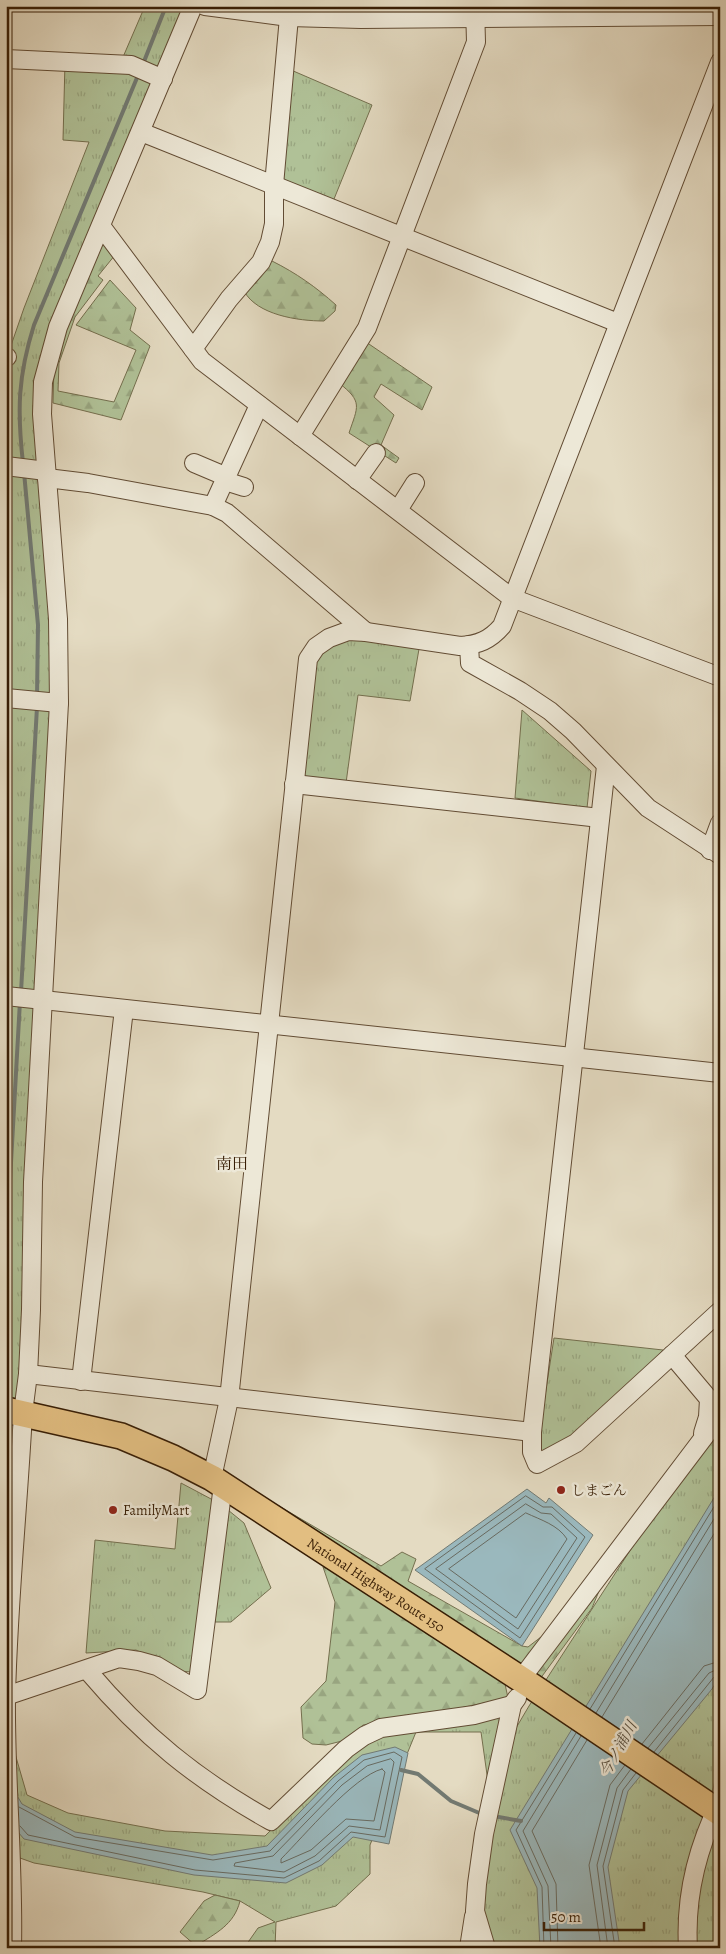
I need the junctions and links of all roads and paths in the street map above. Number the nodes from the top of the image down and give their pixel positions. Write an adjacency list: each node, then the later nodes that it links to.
1 (193, 6): 8 (street)
2 (205, 6): 5 (street)
3 (475, 13): 4 (street); 5 (street); 12 (street)
4 (720, 16)
5 (289, 17): 10 (street)
6 (6, 59): 8 (street)
7 (720, 62): 13 (street)
8 (159, 77): 9 (street)
9 (141, 132): 10 (street); 11 (street)
10 (274, 186): 12 (street); 14 (street)
11 (101, 226): 14 (street); 20 (street)
12 (403, 237): 13 (street); 16 (street)
13 (618, 323): 27 (street)
14 (193, 349): 15 (street)
15 (260, 405): 16 (street); 21 (street)
16 (300, 436): 22 (street)
17 (376, 453): 22 (street)
18 (194, 463): 21 (street)
19 (9, 466): 20 (street)
20 (46, 475): 25 (street); 32 (street)
21 (226, 479): 24 (street); 25 (street)
22 (357, 480): 26 (street)
23 (415, 483): 26 (street)
24 (244, 487)
25 (213, 506): 28 (street)
26 (398, 510): 27 (street)
27 (512, 598): 29 (street); 30 (street)
28 (366, 632): 29 (street); 34 (street)
29 (469, 645): 33 (street)
30 (720, 677)
31 (14, 698): 32 (street)
32 (54, 702): 39 (street)
33 (606, 766): 35 (street); 37 (street)
34 (294, 784): 35 (street); 41 (street)
35 (600, 818): 42 (street)
36 (720, 823): 37 (street)
37 (715, 852)
38 (6, 996): 39 (street)
39 (43, 1001): 40 (street); 46 (street)
40 (124, 1009): 41 (street); 47 (street)
41 (269, 1025): 42 (street); 48 (street)
42 (573, 1058): 43 (street); 51 (street)
43 (720, 1073)
44 (720, 1311): 45 (street)
45 (672, 1355): 51 (street); 52 (street)
46 (28, 1374): 47 (street); 49 (street)
47 (80, 1381): 48 (street)
48 (229, 1399): 51 (street); 53 (street)
49 (15, 1412): 53 (highway, National Highway Route 150); 56 (street)
50 (720, 1416): 52 (street)
51 (532, 1432)
52 (701, 1441): 55 (street)
53 (218, 1481): 54 (street); 55 (highway, National Highway Route 150)
54 (87, 1670): 56 (street); 57 (street)
55 (527, 1683): 57 (street); 60 (highway, National Highway Route 150)
56 (6, 1696): 58 (street)
57 (512, 1705): 62 (street)
58 (6, 1706): 59 (street)
59 (7, 1765): 61 (street)
60 (714, 1806): 66 (street)
61 (10, 1900): 63 (street)
62 (475, 1911): 64 (street); 65 (street)
63 (12, 1948)
64 (470, 1948)
65 (486, 1948)
66 (688, 1948)

